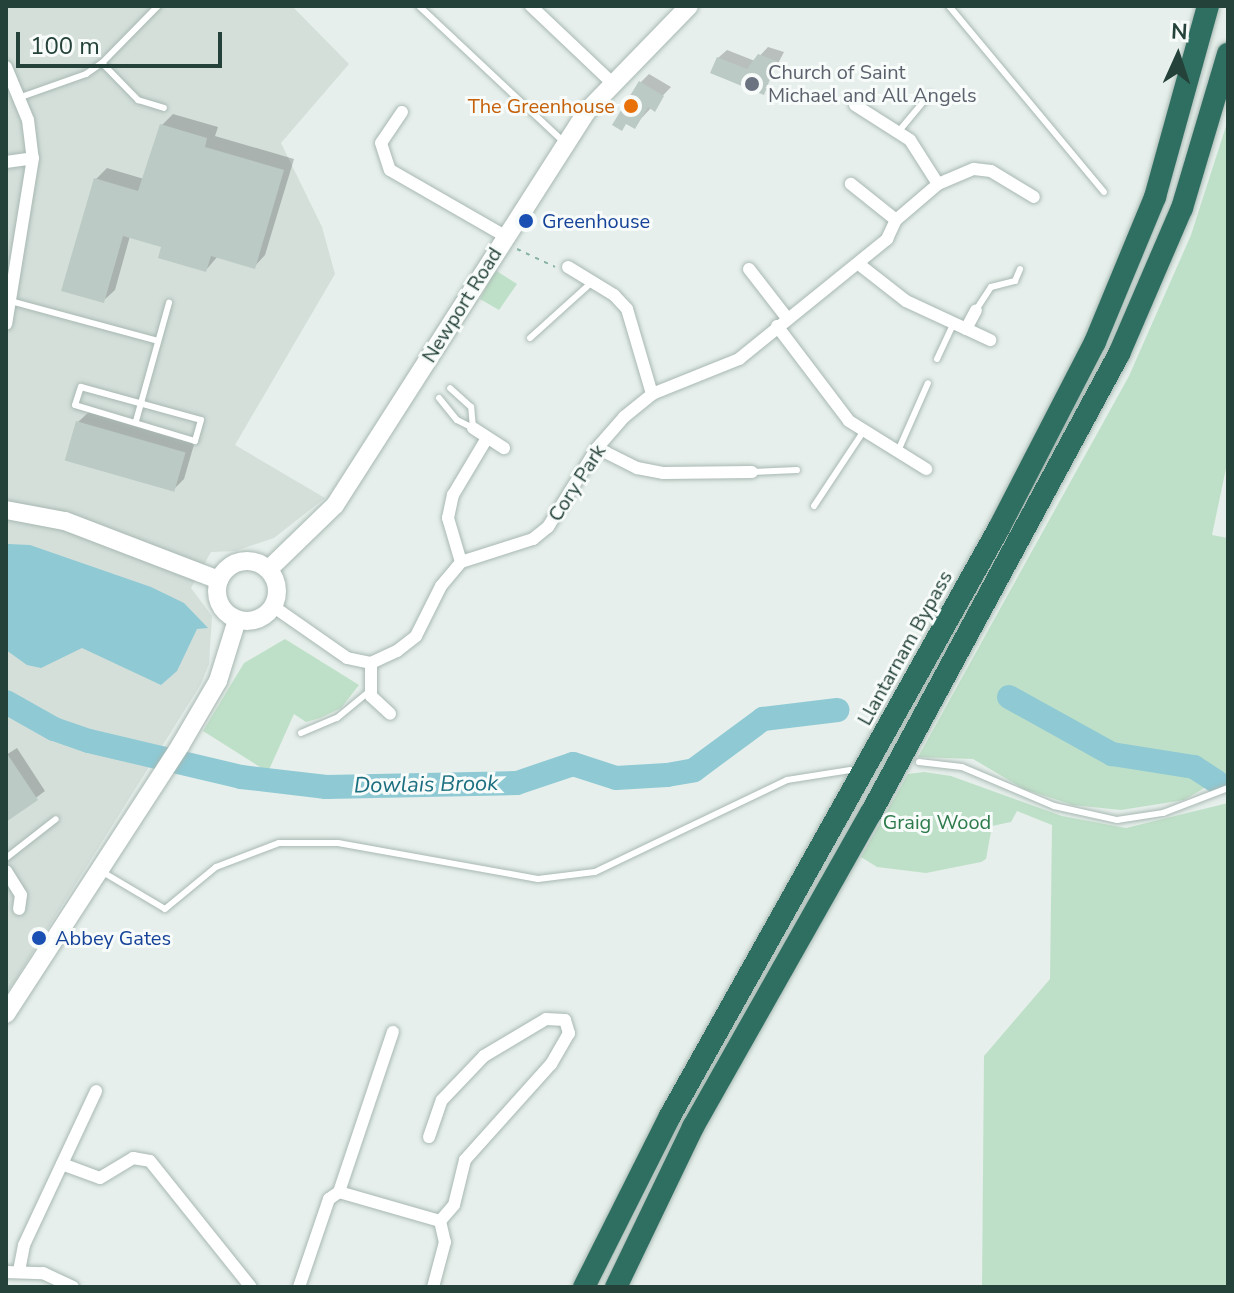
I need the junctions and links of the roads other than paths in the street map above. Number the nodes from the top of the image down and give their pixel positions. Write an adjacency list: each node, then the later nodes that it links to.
1 (158, 6): 8 (lane)
2 (419, 6): 17 (lane)
3 (531, 6): 10 (street)
4 (689, 6): 10 (street, Newport Road)
5 (949, 6): 22 (lane)
6 (1208, 6): 88 (highway, Llantarnam Bypass)
7 (1228, 54): 89 (highway)
8 (102, 63): 12 (lane); 14 (lane)
9 (6, 67): 12 (street)
10 (611, 82): 17 (street, Newport Road)
11 (929, 95): 16 (lane)
12 (21, 97): 18 (street)
13 (855, 105): 16 (street)
14 (164, 108)
15 (402, 112): 25 (street)
16 (899, 131): 21 (street)
17 (564, 142): 25 (street, Newport Road)
18 (33, 158): 19 (street); 31 (street)
19 (6, 162)
20 (851, 184): 24 (street)
21 (938, 184): 23 (street); 24 (street, Cory Park)
22 (1104, 192)
23 (1034, 197)
24 (896, 220): 26 (street, Cory Park)
25 (504, 238): 60 (street, Newport Road)
26 (860, 265): 34 (street, Cory Park); 36 (street)
27 (568, 267): 30 (street)
28 (749, 269): 34 (street)
29 (1020, 269): 33 (lane)
30 (592, 282): 38 (lane); 44 (street)
31 (10, 301): 35 (street); 40 (lane)
32 (169, 303): 40 (lane)
33 (976, 310): 37 (street)
34 (782, 322): 44 (street, Cory Park); 49 (street)
35 (6, 324)
36 (953, 324): 37 (street); 41 (lane)
37 (966, 329): 39 (street)
38 (530, 338)
39 (990, 340)
40 (158, 341): 46 (lane)
41 (937, 359)
42 (928, 383): 53 (lane)
43 (450, 388): 48 (lane)
44 (652, 394): 52 (street, Cory Park)
45 (439, 398): 48 (lane)
46 (141, 404): 47 (lane); 47 (lane); 47 (lane)
47 (136, 421)
48 (473, 428): 50 (street)
49 (863, 432): 53 (street); 57 (lane)
50 (487, 438): 51 (street); 59 (street)
51 (504, 448)
52 (597, 448): 56 (street); 59 (street, Cory Park)
53 (897, 454): 54 (street)
54 (926, 469)
55 (797, 470): 56 (lane)
56 (752, 472)
57 (814, 506)
58 (6, 510): 61 (street)
59 (461, 562): 64 (street)
60 (269, 569): 61 (street); 62 (street)
61 (219, 580): 63 (street)
62 (274, 607): 63 (street); 64 (street)
63 (237, 620): 73 (street)
64 (371, 663): 65 (street)
65 (371, 690): 66 (street); 67 (lane)
66 (390, 714)
67 (301, 733)
68 (919, 762): 70 (lane)
69 (850, 770): 73 (lane)
70 (1228, 788)
71 (56, 819): 72 (lane)
72 (6, 858)
73 (99, 870): 76 (street)
74 (6, 871): 75 (street)
75 (19, 909)
76 (6, 1014)
77 (393, 1032): 81 (street)
78 (96, 1091): 80 (street)
79 (429, 1137): 82 (street)
80 (62, 1164): 83 (street); 85 (street)
81 (339, 1192): 82 (street); 86 (street)
82 (440, 1221): 87 (street)
83 (13, 1272): 84 (street)
84 (73, 1287)
85 (251, 1287)
86 (299, 1287)
87 (433, 1287)
88 (584, 1287)
89 (616, 1287)

